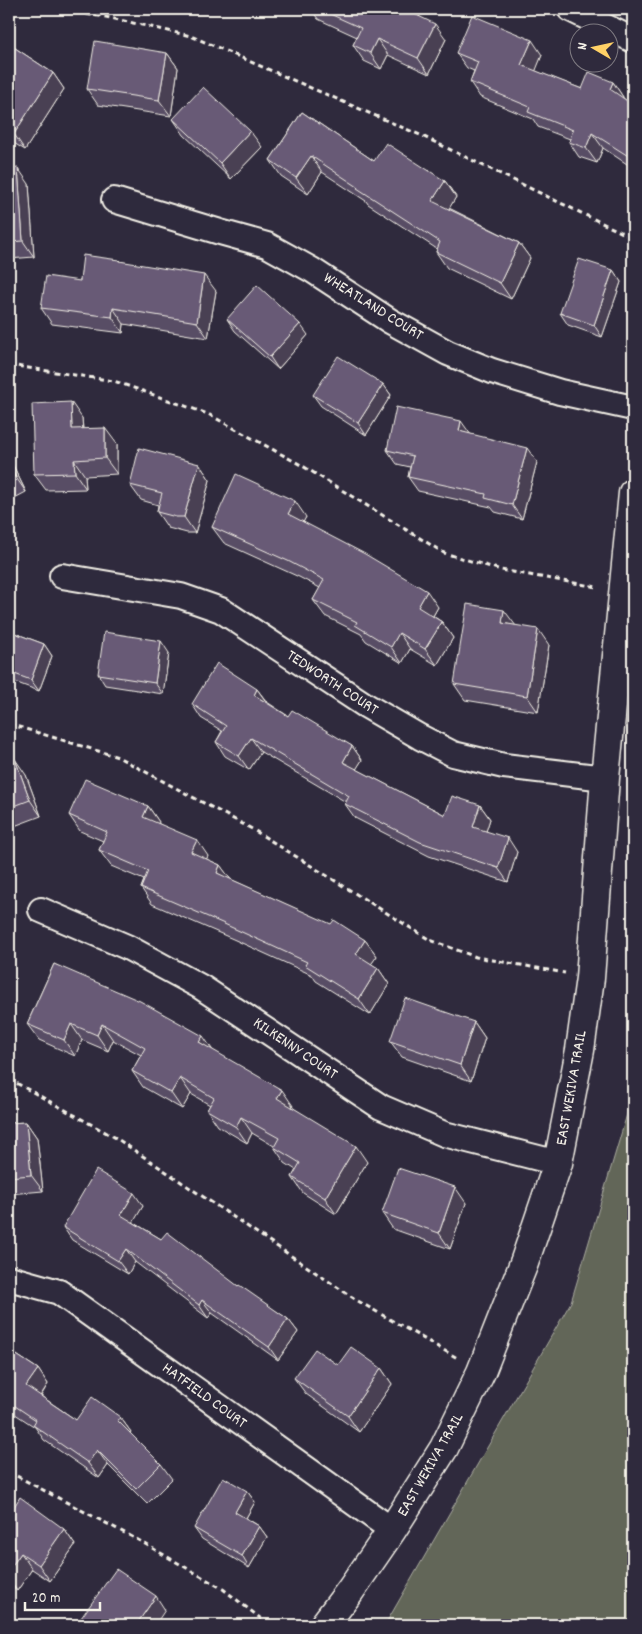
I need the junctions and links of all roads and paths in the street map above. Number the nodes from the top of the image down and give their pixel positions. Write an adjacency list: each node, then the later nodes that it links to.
1 (51, 9): 5 (path)
2 (570, 9): 3 (street)
3 (633, 40)
4 (114, 200): 7 (street, WHEATLAND COURT)
5 (633, 238)
6 (9, 365): 10 (path)
7 (633, 408)
8 (633, 493): 10 (street, EAST WEKIVA TRAIL)
9 (62, 576): 12 (street, TEDWORTH COURT)
10 (622, 591): 12 (street, EAST WEKIVA TRAIL)
11 (9, 724): 14 (path)
12 (605, 778): 14 (street, EAST WEKIVA TRAIL)
13 (41, 910): 16 (street, KILKENNY COURT)
14 (590, 978): 16 (street, EAST WEKIVA TRAIL)
15 (9, 1079): 18 (path)
16 (558, 1163): 18 (street, EAST WEKIVA TRAIL)
17 (9, 1278): 20 (street, HATFIELD COURT)
18 (481, 1372): 20 (street, EAST WEKIVA TRAIL)
19 (9, 1472): 21 (path)
20 (392, 1530): 22 (street, EAST WEKIVA TRAIL)
21 (269, 1625)
22 (324, 1625)

